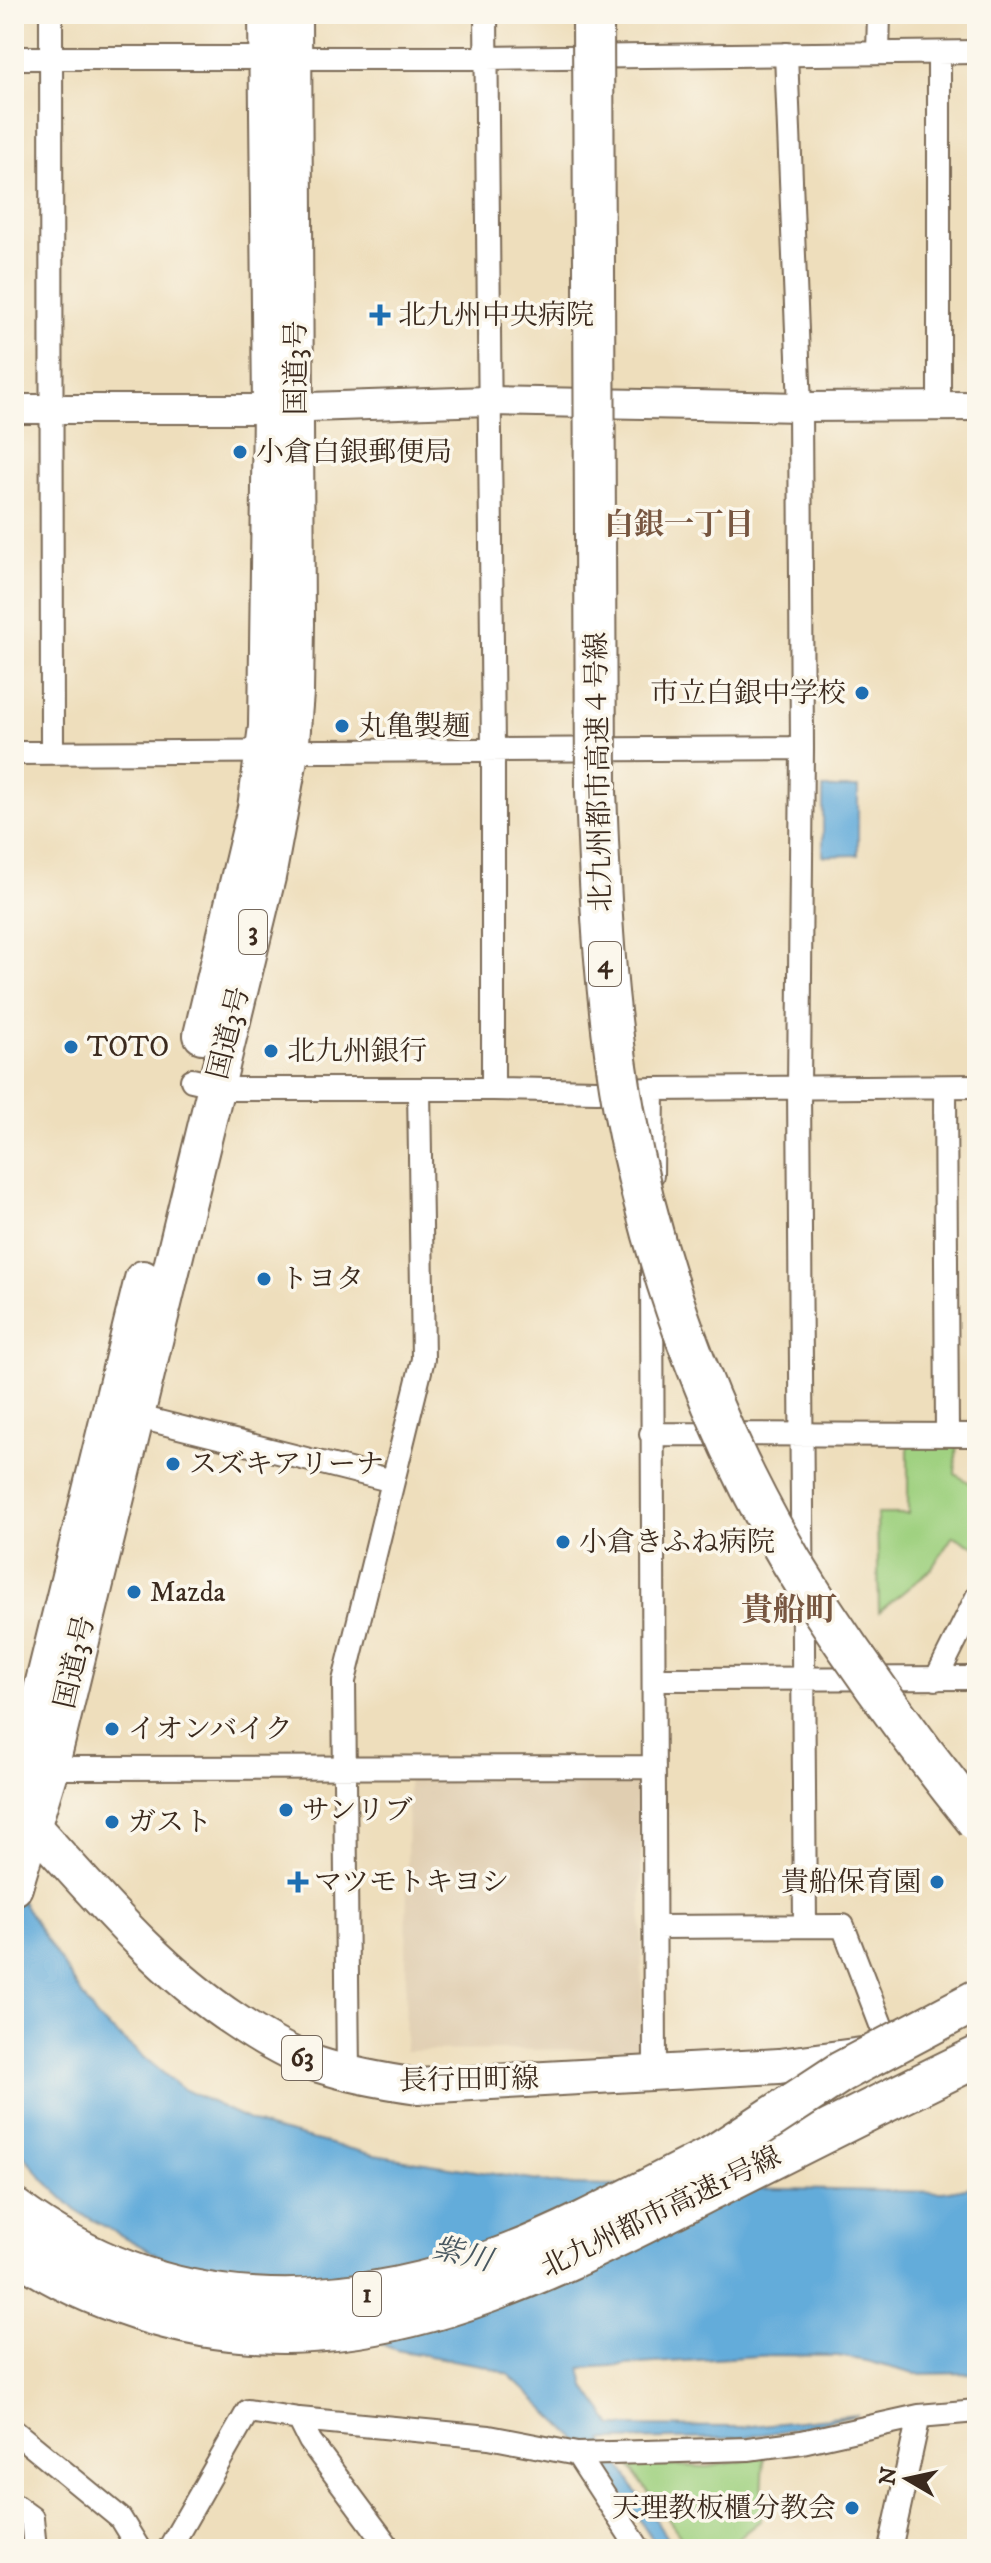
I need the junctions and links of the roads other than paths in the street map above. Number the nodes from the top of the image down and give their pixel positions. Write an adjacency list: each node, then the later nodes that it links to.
1 (51, 14): 13 (street)
2 (267, 14): 14 (highway, 国道3号 / 3)
3 (293, 14): 14 (highway, 国道3号 / 3)
4 (486, 14): 15 (street)
5 (593, 14): 51 (highway, 北九州都市高速４号線 / 4, bridge)
6 (617, 14): 49 (highway, 北九州都市高速４号線 / 4)
7 (879, 14): 9 (street)
8 (977, 52): 10 (street)
9 (878, 53): 10 (street); 11 (street)
10 (939, 53): 17 (street)
11 (786, 54): 15 (street); 20 (street)
12 (14, 58): 13 (street)
13 (51, 58): 14 (street); 22 (street)
14 (280, 58): 15 (street); 19 (highway, 国道3号 / 3)
15 (487, 58): 16 (street)
16 (488, 401): 19 (street); 20 (street); 24 (street)
17 (939, 406): 18 (street); 20 (street)
18 (977, 406)
19 (284, 407): 22 (street); 27 (highway, 国道3号 / 3)
20 (800, 407): 23 (street)
21 (14, 409): 22 (street)
22 (52, 409): 26 (street)
23 (802, 748): 24 (street); 34 (street)
24 (493, 751): 27 (street); 32 (street)
25 (14, 753): 26 (street)
26 (52, 753): 27 (street)
27 (277, 753): 28 (highway, 国道3号 / 3)
28 (204, 1083): 31 (street); 35 (highway, 国道3号 / 3); 50 (highway, 国道3号 / 3)
29 (977, 1086): 30 (street)
30 (945, 1087): 34 (street); 38 (street)
31 (419, 1089): 32 (street); 40 (street)
32 (493, 1089): 33 (street)
33 (653, 1089): 34 (street); 36 (street)
34 (799, 1089): 37 (street)
35 (135, 1416): 40 (street); 47 (highway, 国道3号 / 3)
36 (651, 1434): 37 (street); 44 (street)
37 (800, 1434): 38 (street); 42 (street)
38 (947, 1434): 39 (street)
39 (977, 1435)
40 (393, 1481): 48 (street)
41 (977, 1597): 45 (street)
42 (803, 1678): 44 (street); 45 (street); 53 (street)
43 (977, 1678): 45 (street)
44 (654, 1679): 46 (street)
45 (936, 1679)
46 (654, 1767): 48 (street); 54 (street)
47 (50, 1768): 48 (street); 50 (highway, 国道3号 / 3)
48 (345, 1768): 60 (street)
49 (977, 1780)
50 (21, 1807): 52 (highway, 国道3号 / 3); 60 (main road, 長行田町線 / 63)
51 (977, 1821)
52 (16, 1881)
53 (805, 1926): 54 (street); 57 (street)
54 (655, 1927): 59 (street)
55 (977, 2000): 62 (highway, bridge)
56 (977, 2024): 57 (main road, 長行田町線 / 63); 62 (highway, 北九州都市高速1号線 / 1, bridge)
57 (891, 2051): 59 (main road, 長行田町線 / 63)
58 (977, 2057): 65 (highway, 北九州都市高速1号線 / 1)
59 (655, 2073): 60 (main road, 長行田町線 / 63)
60 (348, 2074)
61 (977, 2076): 65 (highway)
62 (713, 2156): 63 (highway, 1)
63 (14, 2209)
64 (14, 2249): 65 (highway, 北九州都市高速1号線 / 1)
65 (581, 2255)
66 (977, 2411): 67 (street)
67 (919, 2416): 70 (street); 77 (street)
68 (299, 2419): 70 (street); 74 (street); 75 (street)
69 (14, 2431): 73 (street)
70 (577, 2454): 76 (street)
71 (14, 2505): 72 (street)
72 (35, 2549)
73 (139, 2549)
74 (169, 2549)
75 (390, 2549)
76 (639, 2549)
77 (890, 2549)

